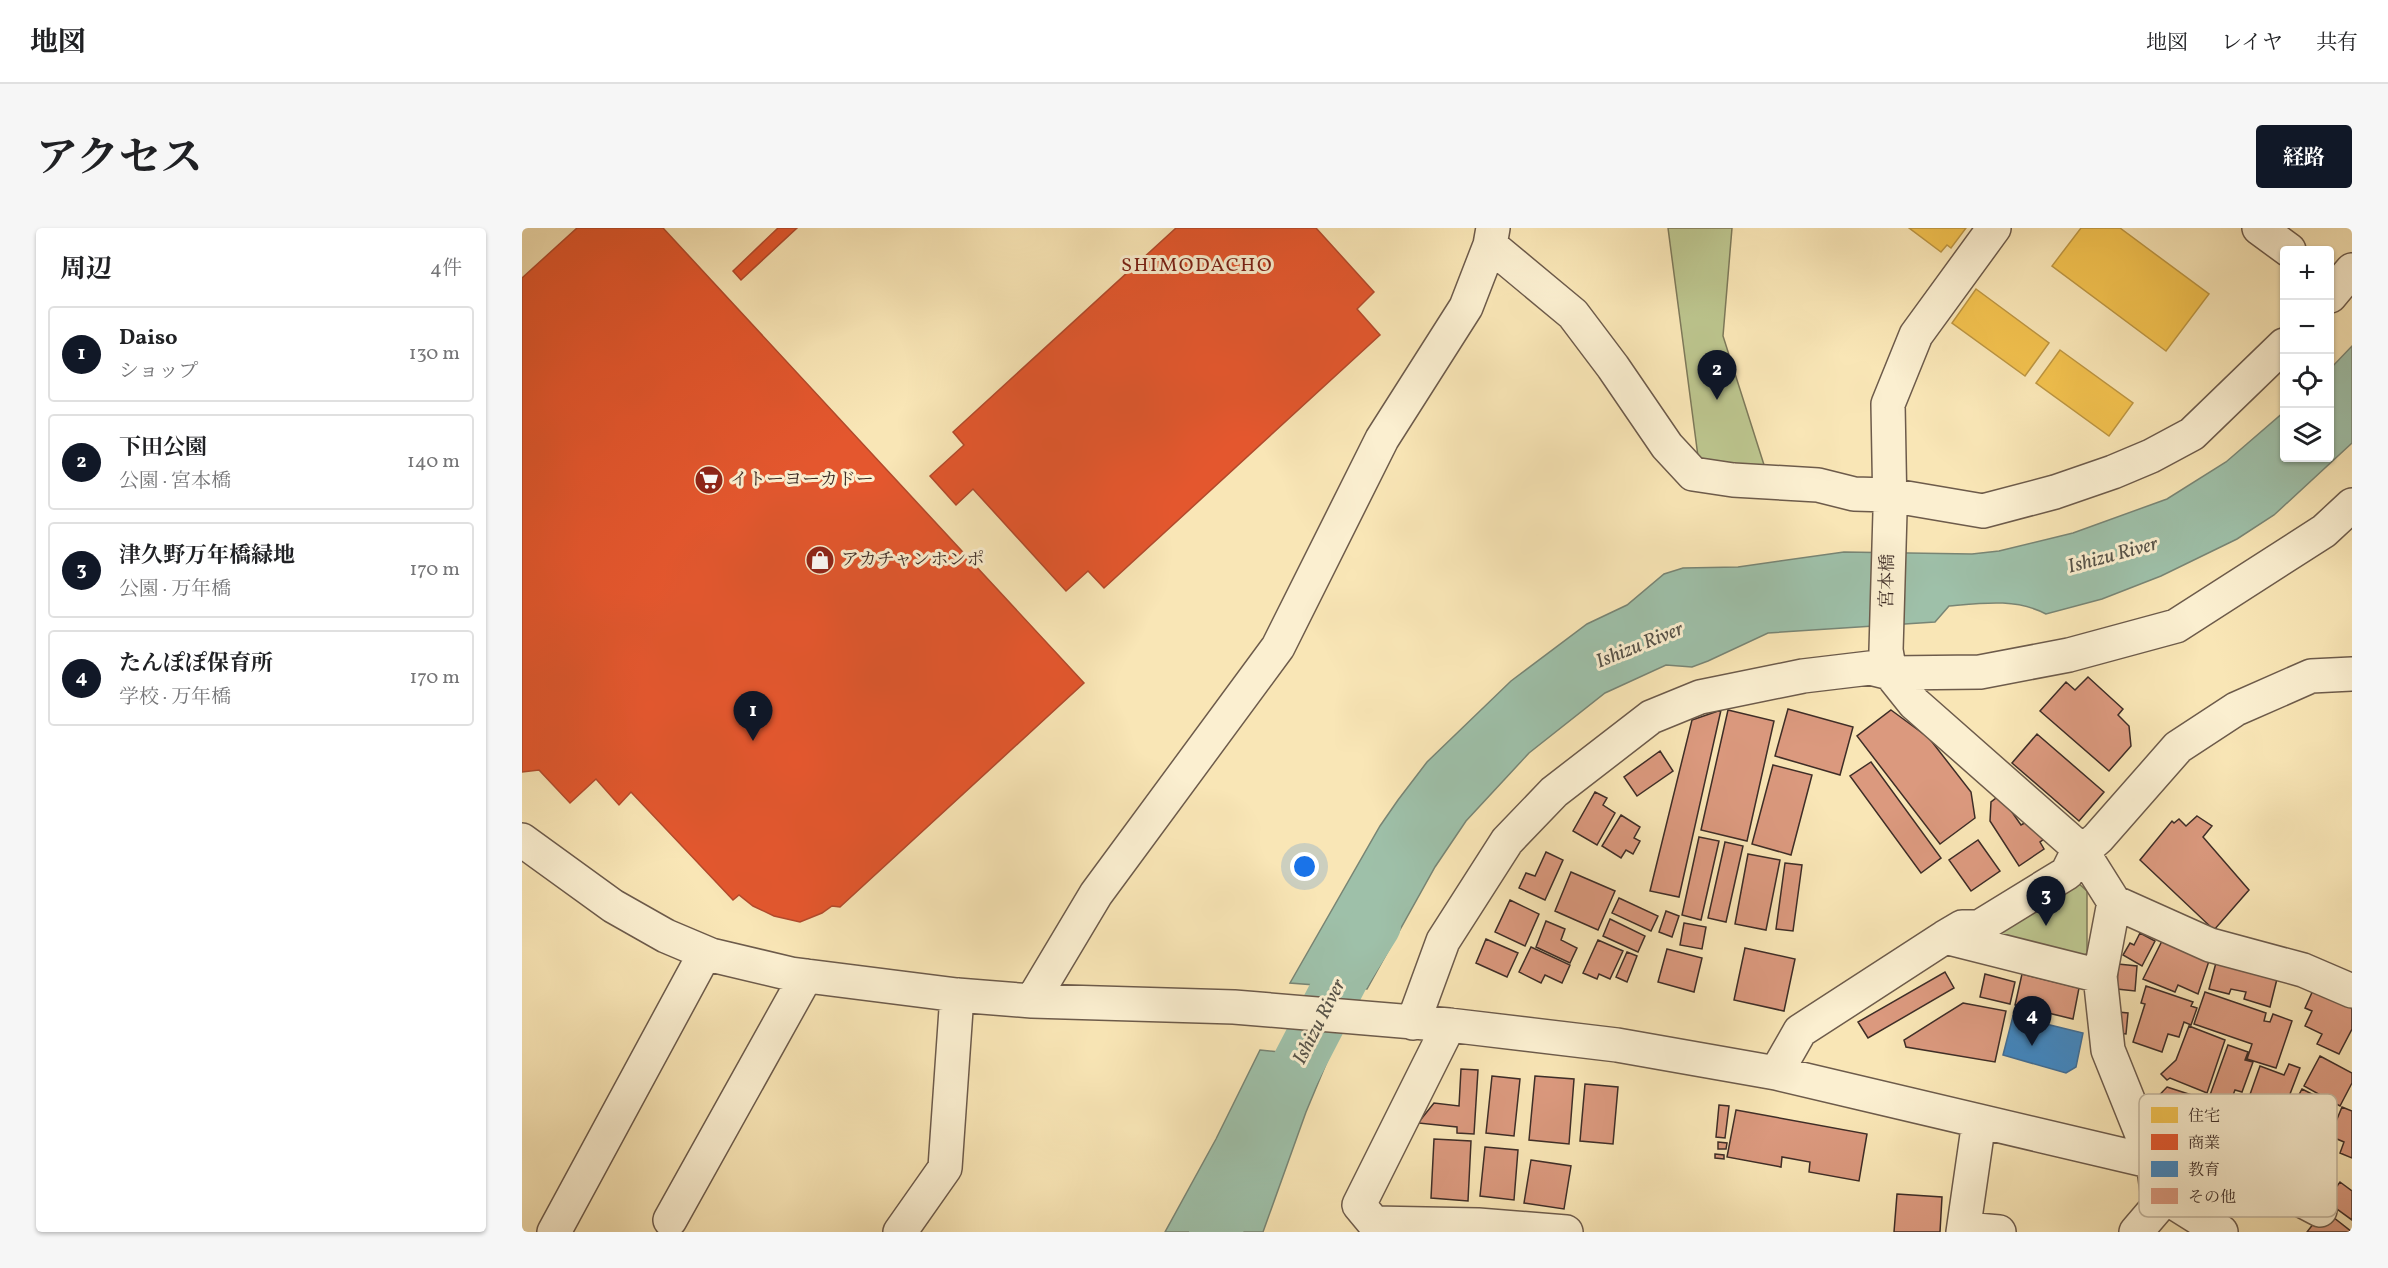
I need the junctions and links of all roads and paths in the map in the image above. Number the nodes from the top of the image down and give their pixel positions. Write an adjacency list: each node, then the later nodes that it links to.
1 (1994, 228): 6 (street, 宮本橋)
2 (2259, 228): 4 (street)
3 (1491, 236): 6 (street); 19 (street)
4 (2284, 246)
5 (2280, 349): 6 (street)
6 (1889, 503): 8 (street, 宮本橋)
7 (2352, 505): 8 (street)
8 (1888, 661): 11 (street); 20 (street)
9 (2352, 674): 11 (street)
10 (522, 840): 14 (street)
11 (2075, 861): 12 (street); 13 (street)
12 (2114, 903): 16 (street); 17 (street)
13 (1962, 930): 16 (street); 22 (street)
14 (705, 953): 15 (street); 31 (street)
15 (807, 976): 18 (street); 28 (street)
16 (2100, 976): 24 (street)
17 (2352, 991)
18 (957, 995): 19 (street); 32 (street)
19 (1032, 1001): 20 (street)
20 (1406, 1023): 21 (street)
21 (1449, 1025): 22 (street); 29 (street)
22 (1776, 1073): 23 (street)
23 (1979, 1121): 25 (street); 30 (street)
24 (2139, 1127)
25 (2139, 1159)
26 (2149, 1217): 35 (street)
27 (2197, 1217): 36 (street)
28 (670, 1220)
29 (1478, 1228): 33 (street)
30 (1964, 1231): 34 (street)
31 (554, 1232)
32 (900, 1232)
33 (1566, 1232)
34 (1999, 1232)
35 (2136, 1232)
36 (2221, 1232)

